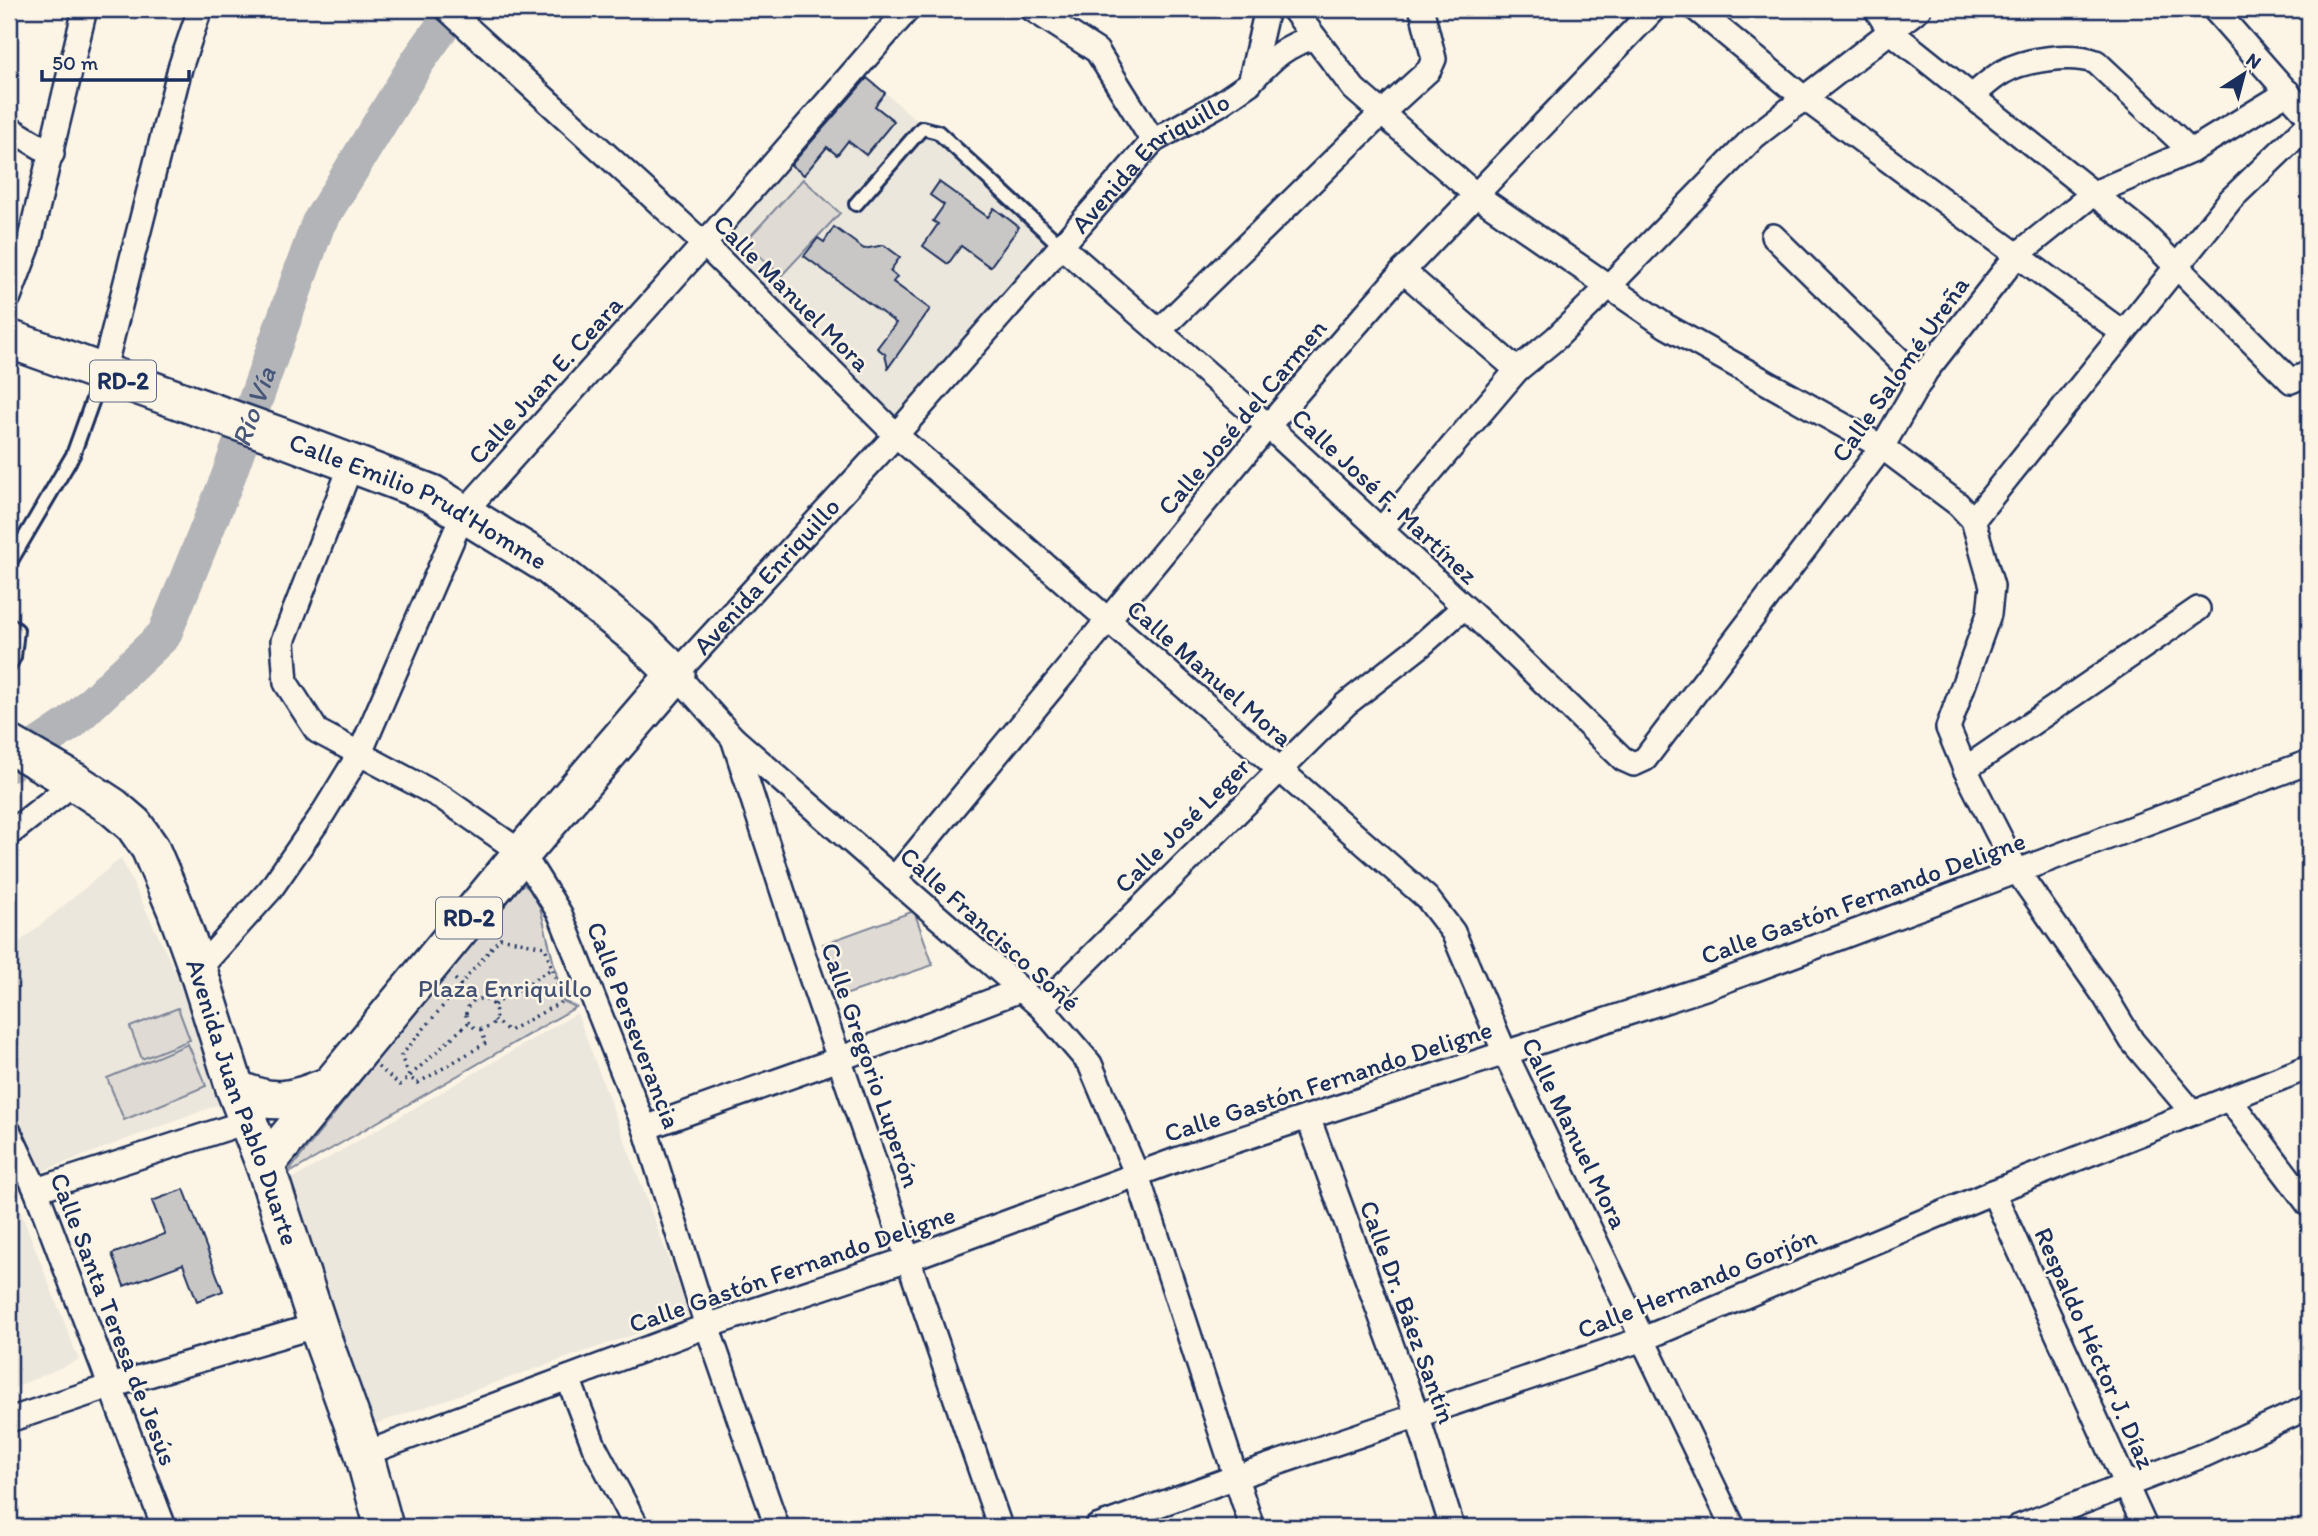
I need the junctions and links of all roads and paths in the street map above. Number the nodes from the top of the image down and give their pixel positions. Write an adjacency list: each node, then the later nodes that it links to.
1 (85, 9): 26 (street)
2 (200, 9): 42 (street)
3 (447, 9): 31 (street, Calle Manuel Mora)
4 (908, 9): 31 (street, Calle Juan E. Ceara)
5 (1032, 9): 24 (street)
6 (1267, 9): 16 (street, Avenida Enriquillo)
7 (1293, 9): 15 (street)
8 (1654, 9): 28 (street, Calle José del Carmen)
9 (1696, 9): 19 (street)
10 (1876, 9): 14 (street)
11 (1919, 9): 14 (street)
12 (2214, 9): 17 (street)
13 (1422, 11): 20 (street)
14 (1890, 31): 18 (street); 19 (street)
15 (1314, 37): 16 (street); 20 (street)
16 (1250, 83): 24 (street, Avenida Enriquillo)
17 (2288, 92): 21 (street); 25 (street, Calle Salomé Ureña)
18 (1972, 96): 25 (street); 27 (street)
19 (1804, 97): 33 (street); 36 (street)
20 (1382, 113): 28 (street); 38 (street)
21 (2309, 117)
22 (2309, 124): 34 (street)
23 (9, 128): 26 (street)
24 (1153, 141): 32 (street, Avenida Enriquillo)
25 (2191, 151): 27 (street, Calle Salomé Ureña)
26 (51, 154): 37 (street)
27 (2094, 193): 33 (street, Calle Salomé Ureña); 34 (street)
28 (1476, 195): 35 (street, Calle José del Carmen); 36 (street)
29 (856, 204): 32 (lane)
30 (1773, 236): 44 (street)
31 (704, 244): 46 (street, Calle Manuel Mora); 49 (street, Calle Juan E. Ceara)
32 (1061, 246): 38 (street, Calle José F. Martínez); 46 (street, Avenida Enriquillo)
33 (2017, 255): 39 (street); 44 (street, Calle Salomé Ureña)
34 (2177, 267): 39 (street); 43 (street)
35 (1404, 271): 41 (street); 45 (street, Calle José del Carmen)
36 (1608, 287): 41 (street); 47 (street)
37 (9, 297)
38 (1159, 331): 45 (street, Calle José F. Martínez)
39 (2123, 333): 50 (street)
40 (9, 339): 42 (main road, Calle Emilio Prud'Homme / RD-2)
41 (1517, 370): 51 (street)
42 (103, 373): 48 (main road, Calle Emilio Prud'Homme / RD-2); 52 (lane)
43 (2309, 373)
44 (1921, 380): 47 (street, Calle Salomé Ureña)
45 (1268, 426): 51 (street, Calle José F. Martínez); 55 (street, Calle José del Carmen)
46 (897, 435): 55 (street, Calle Manuel Mora); 58 (street, Avenida Enriquillo)
47 (1882, 447): 50 (street); 63 (street, Calle Salomé Ureña)
48 (352, 463): 49 (main road, Calle Emilio Prud'Homme / RD-2); 61 (street, Calle Perseverancia)
49 (464, 512): 58 (main road, Calle Emilio Prud'Homme / RD-2); 61 (street, Calle Juan E. Ceara)
50 (1973, 520): 65 (street)
51 (1381, 530): 53 (street, Calle José F. Martínez)
52 (9, 565)
53 (1464, 607): 63 (street, Calle José F. Martínez); 64 (street, Calle José Leger)
54 (2198, 609): 65 (street)
55 (1108, 621): 64 (street, Calle Manuel Mora); 70 (street, Calle José del Carmen)
56 (9, 624): 57 (lane)
57 (9, 666)
58 (677, 674): 59 (street, Calle Francisco Soñé); 68 (main road, Avenida Enriquillo / RD-2)
59 (733, 738): 70 (street, Calle Francisco Soñé); 83 (street, Calle Gregorio Luperón)
60 (11, 746): 66 (main road, Avenida Juan Pablo Duarte)
61 (360, 753): 68 (street, Calle Perseverancia); 72 (street, Calle Juan E. Ceara)
62 (2309, 762): 69 (street, Calle Gastón Fernando Deligne)
63 (1634, 764)
64 (1278, 769): 78 (street, Calle José Leger); 82 (street, Calle Manuel Mora)
65 (1965, 769): 69 (street)
66 (65, 776): 67 (street); 72 (main road, Avenida Juan Pablo Duarte)
67 (9, 834)
68 (522, 853): 87 (main road, Avenida Enriquillo / RD-2); 93 (street, Calle Perseverancia)
69 (2017, 871): 82 (street, Calle Gastón Fernando Deligne); 90 (street)
70 (894, 879): 75 (street, Calle Francisco Soñé)
71 (551, 969): 74 (path); 77 (path); 79 (path)
72 (198, 970): 88 (main road, Avenida Juan Pablo Duarte)
73 (451, 974): 74 (path)
74 (461, 986): 76 (path); 86 (path)
75 (1020, 989): 78 (street, Calle Francisco Soñé); 83 (street)
76 (475, 1000): 77 (path); 80 (path)
77 (494, 1006): 79 (path)
78 (1041, 1007): 96 (street, Calle Francisco Soñé)
79 (494, 1020): 81 (path)
80 (468, 1023): 81 (path); 86 (path)
81 (481, 1030): 86 (path)
82 (1504, 1053): 91 (street, Calle Gastón Fernando Deligne); 103 (street, Calle Manuel Mora)
83 (839, 1059): 93 (street); 100 (street, Calle Gregorio Luperón)
84 (374, 1064): 86 (path)
85 (2309, 1067): 89 (street, Calle Hernando Gorjón)
86 (410, 1078)
87 (331, 1085): 88 (main road); 95 (main road, Avenida Enriquillo / RD-2)
88 (235, 1088): 92 (main road, Avenida Juan Pablo Duarte)
89 (2229, 1099): 90 (street, Calle Hernando Gorjón); 99 (street)
90 (2193, 1113): 98 (street, Calle Hernando Gorjón)
91 (1308, 1117): 96 (street, Calle Gastón Fernando Deligne); 107 (street, Calle Dr. Báez Santín)
92 (248, 1121): 95 (main road, Avenida Juan Pablo Duarte); 97 (street)
93 (645, 1128): 102 (street, Calle Perseverancia)
94 (9, 1132): 97 (street, Calle Santa Teresa de Jesús)
95 (265, 1165): 101 (main road, Avenida Juan Pablo Duarte)
96 (1137, 1175): 100 (street, Calle Gastón Fernando Deligne); 110 (street, Calle Francisco Soñé)
97 (36, 1190): 105 (street, Calle Santa Teresa de Jesús)
98 (1993, 1192): 103 (street, Calle Hernando Gorjón); 111 (street, Respaldo Héctor J. Díaz)
99 (2309, 1205)
100 (908, 1259): 102 (street, Calle Gastón Fernando Deligne); 116 (street, Calle Gregorio Luperón)
101 (318, 1325): 105 (street); 109 (main road, Avenida Juan Pablo Duarte)
102 (707, 1326): 104 (street, Calle Gastón Fernando Deligne); 115 (street, Calle Perseverancia)
103 (1643, 1339): 107 (street, Calle Hernando Gorjón); 120 (street, Calle Manuel Mora)
104 (568, 1378): 109 (street, Calle Gastón Fernando Deligne); 114 (street)
105 (111, 1386): 108 (street); 112 (street, Calle Santa Teresa de Jesús)
106 (2309, 1407): 111 (street)
107 (1417, 1415): 110 (street, Calle Hernando Gorjón); 119 (street, Calle Dr. Báez Santín)
108 (9, 1420)
109 (364, 1454): 113 (main road, Avenida Juan Pablo Duarte)
110 (1236, 1477): 117 (street, Calle Hernando Gorjón); 118 (street, Calle Francisco Soñé)
111 (2126, 1485): 121 (street); 122 (street, Respaldo Héctor J. Díaz)
112 (164, 1527)
113 (384, 1527)
114 (637, 1527)
115 (777, 1527)
116 (1000, 1527)
117 (1097, 1527)
118 (1252, 1527)
119 (1452, 1527)
120 (1733, 1527)
121 (2018, 1527)
122 (2145, 1527)

